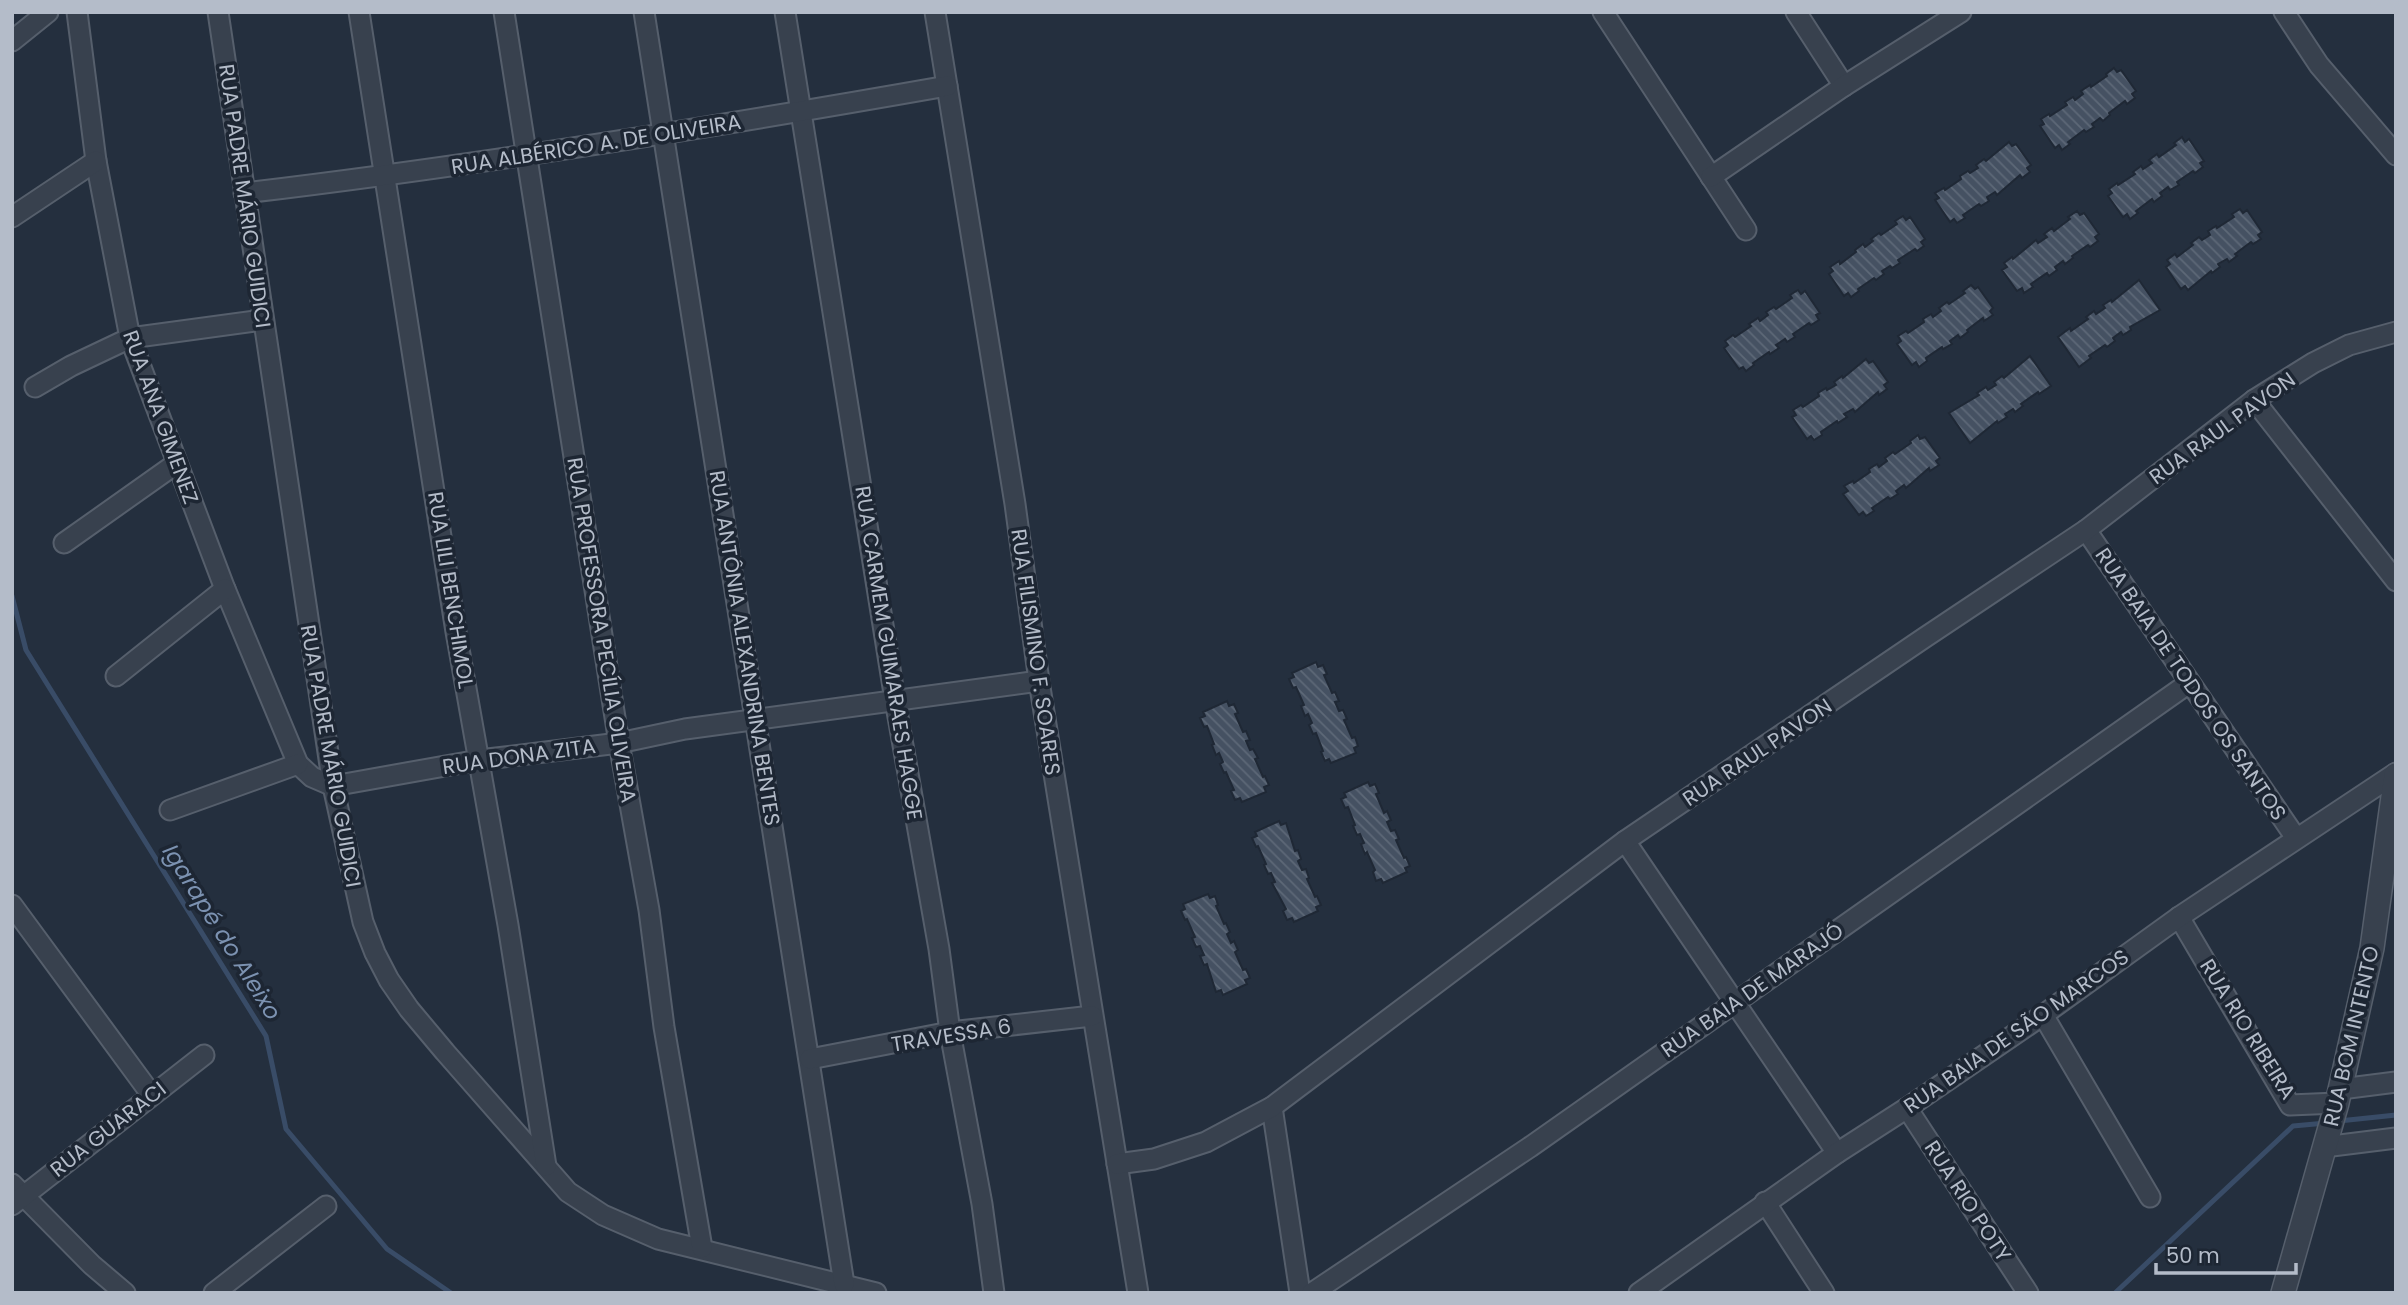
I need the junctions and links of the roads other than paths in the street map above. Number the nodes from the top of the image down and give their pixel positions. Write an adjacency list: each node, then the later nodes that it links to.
1 (48, 12): 13 (street)
2 (77, 12): 20 (street, RUA ANA GIMENEZ)
3 (218, 12): 23 (street, RUA PADRE MÁRIO GUIDICI)
4 (359, 12): 21 (street, RUA LILI BENCHIMOL)
5 (503, 12): 18 (street, RUA PROFESSORA PECÍLIA OLIVEIRA)
6 (645, 12): 17 (street, RUA ANTÔNIA ALEXANDRINA BENTES)
7 (785, 12): 16 (street, RUA CARMEM GUIMARAES HAGGE)
8 (935, 12): 14 (street, RUA FILISMINO F. SOARES)
9 (1603, 12): 22 (street)
10 (1796, 12): 15 (street)
11 (1961, 12): 15 (street)
12 (2284, 12): 19 (street)
13 (12, 41)
14 (947, 86): 16 (street, RUA ALBÉRICO A. DE OLIVEIRA); 37 (street, RUA FILISMINO F. SOARES)
15 (1844, 86): 22 (street)
16 (802, 112): 17 (street, RUA ALBÉRICO A. DE OLIVEIRA); 39 (street, RUA CARMEM GUIMARAES HAGGE)
17 (665, 135): 18 (street, RUA ALBÉRICO A. DE OLIVEIRA); 40 (street, RUA ANTÔNIA ALEXANDRINA BENTES)
18 (528, 155): 21 (street, RUA ALBÉRICO A. DE OLIVEIRA); 41 (street, RUA PROFESSORA PECÍLIA OLIVEIRA)
19 (2396, 155)
20 (96, 161): 24 (street); 28 (street, RUA ANA GIMENEZ)
21 (386, 176): 23 (street, RUA ALBÉRICO A. DE OLIVEIRA); 42 (street, RUA LILI BENCHIMOL)
22 (1711, 177): 25 (street)
23 (244, 193): 26 (street, RUA PADRE MÁRIO GUIDICI)
24 (12, 217)
25 (1746, 230)
26 (263, 320): 28 (street); 45 (street, RUA PADRE MÁRIO GUIDICI)
27 (2396, 332): 30 (street, RUA RAUL PAVON)
28 (130, 338): 29 (street); 31 (street, RUA ANA GIMENEZ)
29 (35, 387)
30 (2254, 400): 32 (street, RUA RAUL PAVON); 34 (street)
31 (177, 463): 33 (street); 35 (street, RUA ANA GIMENEZ)
32 (2086, 530): 38 (street, RUA BAIA DE TODOS OS SANTOS); 49 (street, RUA RAUL PAVON)
33 (64, 542)
34 (2396, 582)
35 (225, 589): 36 (street); 43 (street, RUA ANA GIMENEZ)
36 (116, 676)
37 (1039, 681): 39 (street, RUA DONA ZITA); 54 (street, RUA FILISMINO F. SOARES)
38 (2189, 683): 48 (street, RUA BAIA DE TODOS OS SANTOS); 52 (street, RUA BAIA DE MARAJÓ)
39 (895, 700): 40 (street, RUA DONA ZITA); 55 (street, RUA CARMEM GUIMARAES HAGGE)
40 (757, 722): 41 (street, RUA DONA ZITA); 57 (street, RUA ANTÔNIA ALEXANDRINA BENTES)
41 (619, 743): 42 (street, RUA DONA ZITA); 72 (street, RUA PROFESSORA PECÍLIA OLIVEIRA)
42 (480, 760): 45 (street, RUA DONA ZITA); 67 (street, RUA LILI BENCHIMOL)
43 (298, 764): 45 (street); 47 (street)
44 (2396, 774): 46 (street, RUA BOM INTENTO); 48 (street, RUA BAIA DE SÃO MARCOS)
45 (333, 786): 67 (street, RUA PADRE MÁRIO GUIDICI)
46 (2394, 801): 60 (street, RUA BOM INTENTO)
47 (170, 810)
48 (2296, 838): 51 (street, RUA BAIA DE SÃO MARCOS)
49 (1625, 841): 52 (street); 61 (street, RUA RAUL PAVON)
50 (12, 905): 59 (street)
51 (2179, 916): 53 (street, RUA BAIA DE SÃO MARCOS); 60 (street, RUA RIO RIBEIRA)
52 (1736, 1002): 65 (street); 80 (street, RUA BAIA DE MARAJÓ)
53 (2043, 1015): 62 (street, RUA BAIA DE SÃO MARCOS); 69 (street)
54 (1092, 1016): 55 (street, TRAVESSA 6); 66 (street, RUA FILISMINO F. SOARES)
55 (950, 1032): 57 (street, TRAVESSA 6); 77 (street, RUA CARMEM GUIMARAES HAGGE)
56 (204, 1055): 59 (street, RUA GUARACI)
57 (810, 1059): 73 (street, RUA ANTÔNIA ALEXANDRINA BENTES)
58 (2396, 1082): 60 (street)
59 (151, 1094): 68 (street, RUA GUARACI)
60 (2338, 1101): 64 (street, RUA BOM INTENTO)
61 (1272, 1107): 66 (street, RUA RAUL PAVON); 79 (street)
62 (1907, 1108): 65 (street, RUA BAIA DE SÃO MARCOS); 83 (street, RUA RIO POTY)
63 (2396, 1138): 64 (street)
64 (2325, 1144): 84 (street, RUA BOM INTENTO)
65 (1837, 1153): 70 (street, RUA BAIA DE SÃO MARCOS)
66 (1117, 1164): 78 (street, RUA FILISMINO F. SOARES)
67 (546, 1167): 72 (street, RUA PADRE MÁRIO GUIDICI)
68 (16, 1195): 74 (street)
69 (2151, 1197)
70 (1765, 1202): 81 (street, RUA BAIA DE SÃO MARCOS); 82 (street)
71 (326, 1206): 75 (street)
72 (702, 1248): 73 (street, RUA PADRE MÁRIO GUIDICI)
73 (844, 1284): 76 (street, RUA PADRE MÁRIO GUIDICI)
74 (125, 1293)
75 (214, 1293)
76 (876, 1293)
77 (993, 1293)
78 (1138, 1293)
79 (1300, 1293)
80 (1312, 1293)
81 (1639, 1293)
82 (1824, 1293)
83 (2028, 1293)
84 (2283, 1293)

